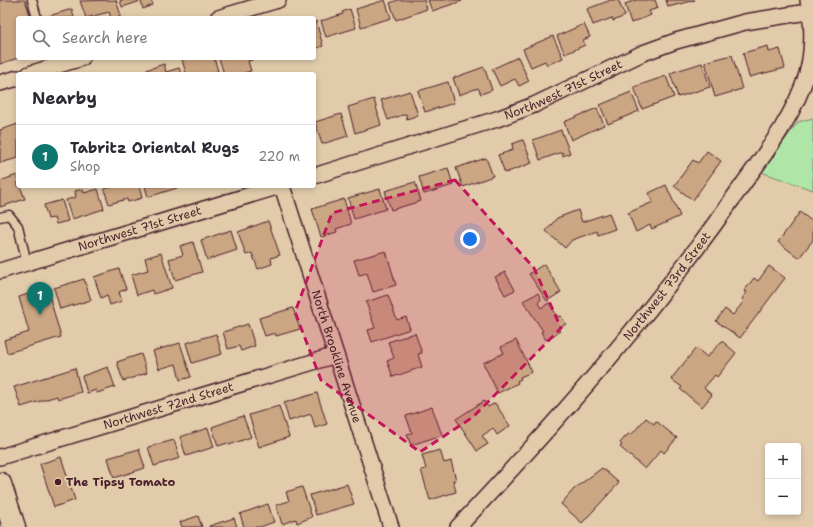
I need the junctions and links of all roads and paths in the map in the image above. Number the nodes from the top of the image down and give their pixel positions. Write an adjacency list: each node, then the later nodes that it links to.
1 (32, 0): 4 (lane)
2 (278, 0): 5 (street)
3 (810, 7): 11 (street, Northwest 71st Street); 22 (street, Northwest 73rd Street)
4 (36, 16)
5 (225, 16)
6 (66, 60): 7 (street)
7 (51, 62): 8 (street)
8 (34, 72)
9 (16, 79): 10 (street)
10 (0, 83)
11 (316, 175)
12 (274, 188): 15 (street, Northwest 71st Street)
13 (282, 188): 17 (street, North Brookline Avenue)
14 (0, 217): 15 (lane)
15 (27, 263): 16 (street, Northwest 71st Street)
16 (0, 271)
17 (336, 355): 18 (street, Northwest 72nd Street); 21 (street, North Brookline Avenue)
18 (0, 457)
19 (0, 484): 20 (main road)
20 (14, 527)
21 (391, 527)
22 (458, 527)

